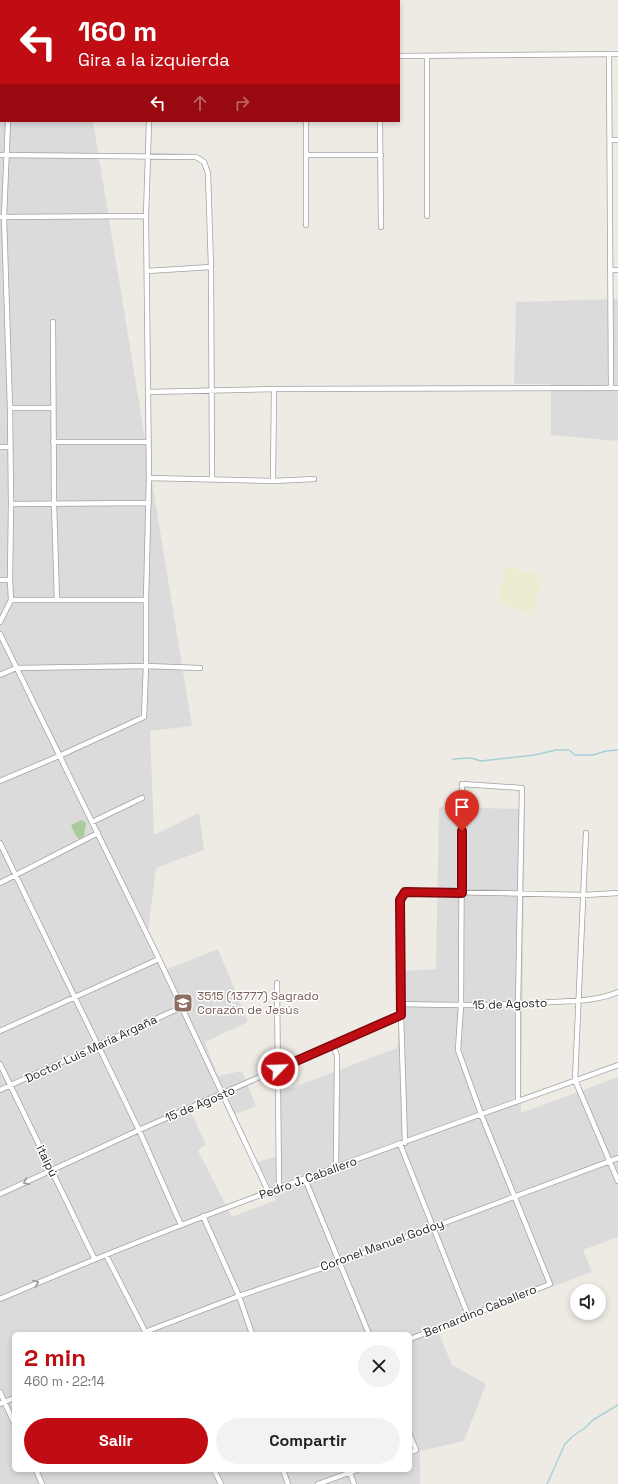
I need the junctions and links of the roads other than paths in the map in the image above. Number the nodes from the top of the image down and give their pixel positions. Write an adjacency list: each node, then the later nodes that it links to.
1 (609, 54): 2 (street); 4 (street); 9 (street)
2 (618, 54)
3 (400, 56): 4 (street)
4 (427, 56): 17 (street)
5 (8, 122): 12 (street)
6 (149, 122): 13 (street)
7 (306, 122): 14 (street)
8 (380, 122): 15 (street)
9 (610, 140): 10 (street); 22 (street)
10 (618, 140)
11 (0, 155): 12 (street)
12 (7, 155): 13 (street); 18 (street)
13 (148, 155): 16 (street); 21 (street)
14 (306, 155): 15 (street); 19 (street)
15 (380, 155): 20 (street)
16 (146, 216): 18 (street); 24 (street)
17 (427, 216)
18 (2, 217): 26 (street)
19 (306, 225)
20 (381, 227)
21 (211, 267): 24 (street); 32 (street)
22 (610, 270): 23 (street); 28 (street)
23 (618, 270)
24 (147, 271): 31 (street)
25 (0, 316): 26 (street)
26 (7, 316): 33 (street)
27 (53, 322): 34 (street)
28 (611, 388): 29 (street); 30 (street)
29 (618, 388)
30 (274, 389): 32 (street); 42 (street)
31 (148, 392): 32 (street); 36 (street)
32 (211, 392): 40 (street)
33 (10, 408): 34 (street); 38 (street)
34 (53, 408): 35 (street)
35 (53, 442): 36 (street); 45 (street)
36 (149, 442): 39 (street)
37 (0, 447): 38 (street)
38 (9, 447): 44 (street)
39 (150, 478): 40 (street); 43 (street)
40 (212, 479): 42 (street)
41 (314, 479): 42 (street)
42 (273, 480)
43 (149, 503): 45 (street); 50 (street)
44 (11, 504): 45 (street); 47 (street)
45 (54, 504): 49 (street)
46 (0, 580): 47 (street)
47 (10, 580): 48 (street)
48 (11, 600): 49 (street); 51 (street)
49 (57, 600): 50 (street)
50 (146, 600): 53 (street)
51 (0, 622)
52 (0, 634): 54 (street)
53 (146, 666): 54 (street); 55 (street); 57 (street)
54 (16, 668): 56 (street); 57 (street)
55 (200, 668)
56 (0, 675)
57 (60, 756): 58 (street); 60 (street)
58 (0, 780)
59 (142, 798): 60 (street)
60 (92, 822): 62 (street)
61 (586, 832): 69 (street)
62 (98, 833): 64 (street); 70 (street)
63 (0, 843): 64 (street)
64 (15, 876): 65 (street); 73 (street)
65 (0, 883)
66 (462, 893): 68 (street); 68 (street); 75 (street); 77 (street)
67 (618, 893): 69 (street)
68 (520, 894): 69 (street); 76 (street)
69 (584, 895): 74 (street)
70 (159, 959): 73 (street); 78 (street)
71 (277, 983): 85 (street)
72 (618, 992): 74 (street, 15 de Agosto)
73 (74, 996): 80 (street); 82 (street)
74 (578, 1001): 76 (street, 15 de Agosto); 86 (street)
75 (401, 1004): 77 (street, 15 de Agosto); 79 (street)
76 (518, 1004): 77 (street, 15 de Agosto); 90 (street)
77 (461, 1005): 91 (street)
78 (182, 1007): 82 (street, Doctor Luis María Argaña); 89 (street)
79 (401, 1015): 81 (street, 15 de Agosto); 93 (street)
80 (0, 1031)
81 (333, 1045): 85 (street, 15 de Agosto); 96 (street)
82 (98, 1046): 87 (street, Doctor Luis María Argaña); 92 (street)
83 (0, 1064): 87 (street, itaipú)
84 (618, 1064): 86 (street, Pedro J. Caballero)
85 (278, 1069): 89 (street, 15 de Agosto); 100 (street)
86 (575, 1080): 90 (street, Pedro J. Caballero); 95 (street)
87 (10, 1086): 88 (street, Doctor Luis María Argaña); 97 (street, itaipú)
88 (0, 1090)
89 (222, 1094): 92 (street, 15 de Agosto); 101 (street)
90 (518, 1101): 91 (street, Pedro J. Caballero)
91 (481, 1114): 93 (street, Pedro J. Caballero); 103 (street)
92 (139, 1130): 97 (street, 15 de Agosto); 105 (street)
93 (402, 1144): 96 (street, Pedro J. Caballero); 106 (street)
94 (618, 1158): 95 (street, Coronel Manuel Godoy)
95 (609, 1161): 99 (street); 103 (street, Coronel Manuel Godoy)
96 (336, 1168): 98 (street, Pedro J. Caballero)
97 (52, 1171): 102 (street, 15 de Agosto, one-way to 102); 108 (street, itaipú)
98 (305, 1179): 100 (street, Pedro J. Caballero); 109 (street)
99 (618, 1181)
100 (278, 1189): 101 (street, Pedro J. Caballero)
101 (269, 1193): 104 (street, Pedro J. Caballero)
102 (0, 1194)
103 (515, 1196): 106 (street, Coronel Manuel Godoy); 112 (street, Bernardino Caballero)
104 (203, 1216): 105 (street, Pedro J. Caballero); 110 (street)
105 (181, 1225): 107 (street, Pedro J. Caballero)
106 (433, 1227): 109 (street, Coronel Manuel Godoy); 112 (street)
107 (106, 1255): 108 (street, Pedro J. Caballero); 113 (street)
108 (94, 1258): 111 (street, Pedro J. Caballero, one-way to 108)
109 (340, 1262): 110 (street, Coronel Manuel Godoy); 116 (street)
110 (239, 1296): 114 (street, Coronel Manuel Godoy); 115 (street)
111 (0, 1298)
112 (468, 1315): 117 (street, Bernardino Caballero)
113 (145, 1332)
114 (149, 1332)
115 (251, 1332)
116 (368, 1332)
117 (412, 1338)
118 (0, 1392): 120 (street)
119 (12, 1399): 120 (street)
120 (2, 1403): 121 (street)
121 (12, 1420)
122 (412, 1440): 123 (street)
123 (412, 1451)
124 (37, 1472): 129 (street)
125 (215, 1472): 130 (street)
126 (284, 1472): 131 (street)
127 (348, 1472): 132 (street)
128 (350, 1472): 133 (street)
129 (42, 1484)
130 (221, 1484)
131 (288, 1484)
132 (318, 1484)
133 (354, 1484)

